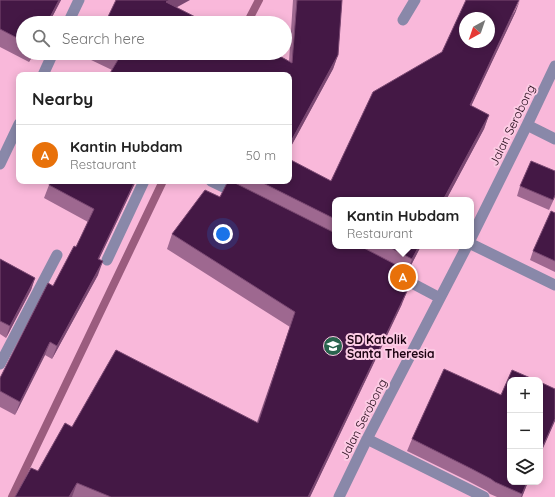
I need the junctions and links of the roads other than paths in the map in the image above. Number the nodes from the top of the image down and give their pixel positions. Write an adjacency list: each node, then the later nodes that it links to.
1 (79, 0): 3 (street)
2 (415, 0): 4 (street)
3 (71, 16)
4 (403, 20)
5 (50, 60): 7 (street)
6 (555, 66): 8 (street, Jalan Serobong)
7 (44, 72)
8 (527, 125): 10 (street); 15 (street, Jalan Serobong)
9 (16, 130): 11 (street)
10 (555, 139)
11 (0, 164)
12 (143, 184): 19 (street)
13 (217, 184): 14 (street)
14 (246, 198)
15 (474, 232)
16 (474, 245): 21 (street)
17 (465, 249): 22 (street, Jalan Serobong)
18 (57, 255): 23 (street)
19 (107, 260)
20 (377, 265): 22 (street)
21 (555, 285)
22 (440, 298): 24 (street, Jalan Serobong)
23 (0, 364)
24 (367, 439): 25 (street, Jalan Serobong); 26 (street)
25 (339, 497)
26 (484, 497)

